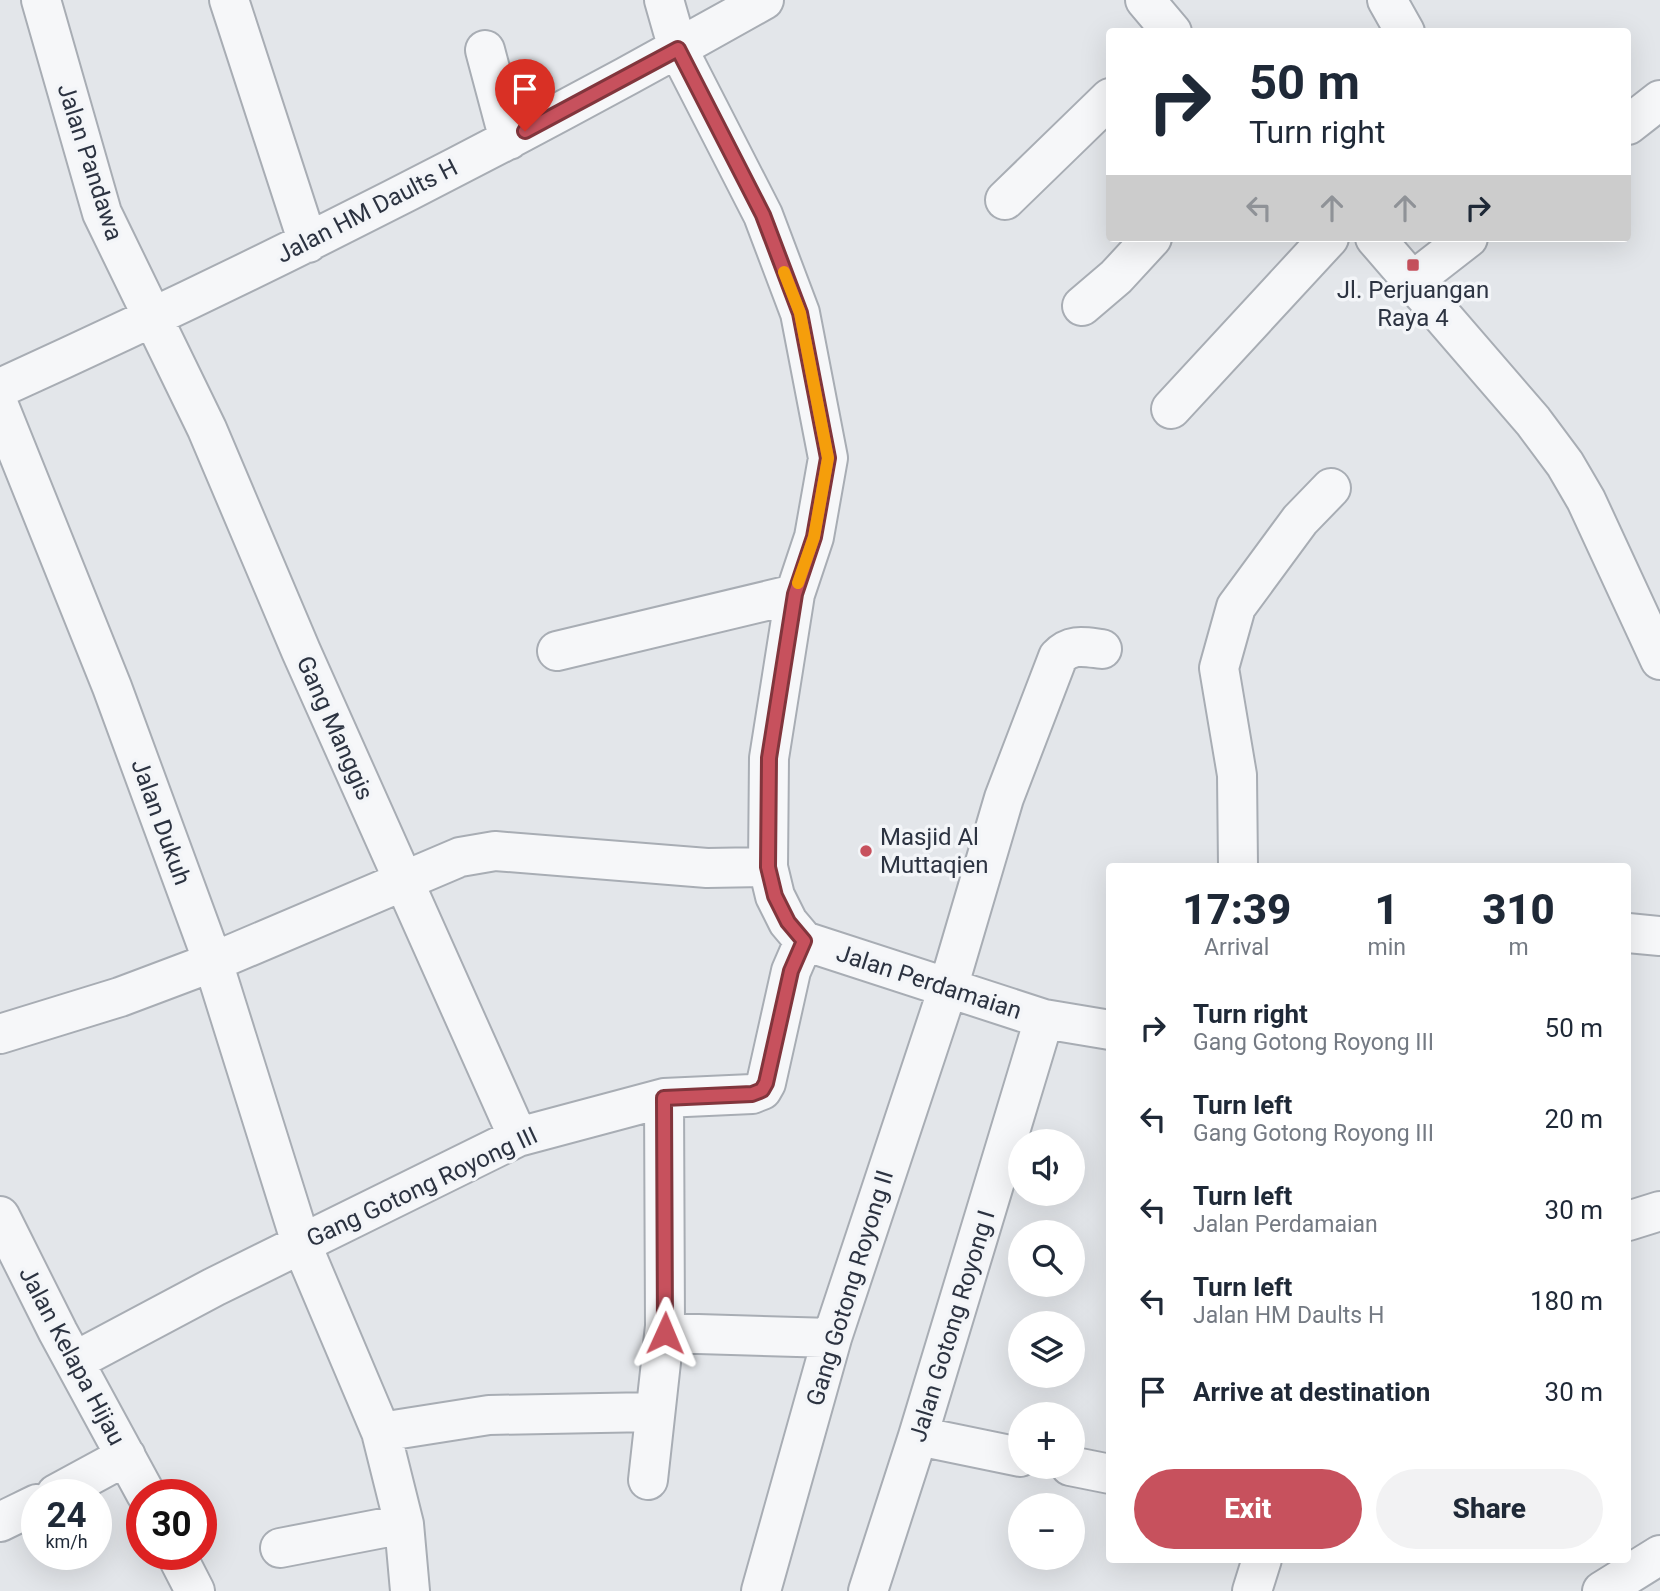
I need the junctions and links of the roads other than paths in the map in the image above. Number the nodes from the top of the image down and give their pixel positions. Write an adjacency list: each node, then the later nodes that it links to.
1 (41, 0): 23 (street, Jalan Pandawa)
2 (229, 0): 20 (street)
3 (664, 0): 9 (street, Jalan Perdamaian)
4 (764, 0): 9 (street, Jalan HM Daults H)
5 (1145, 0): 7 (street)
6 (1388, 0): 8 (street)
7 (1169, 28)
8 (1403, 28)
9 (678, 49): 14 (street, Jalan HM Daults H); 28 (street, Jalan Perdamaian)
10 (485, 50): 14 (street)
11 (1660, 100): 13 (street)
12 (1106, 102): 15 (street)
13 (1631, 123)
14 (509, 140): 20 (street, Jalan HM Daults H)
15 (1005, 200)
16 (1148, 242): 22 (street)
17 (1325, 242): 26 (street)
18 (1379, 242): 21 (street)
19 (1463, 242): 21 (street)
20 (308, 243): 23 (street, Jalan HM Daults H)
21 (1414, 280): 31 (street)
22 (1082, 306)
23 (151, 319): 24 (street, Jalan HM Daults H); 34 (street, Gang Manggis)
24 (0, 388)
25 (0, 408): 38 (street, Jalan Dukuh)
26 (1171, 409)
27 (1331, 488): 32 (street)
28 (795, 594): 30 (street); 33 (street, Jalan Perdamaian)
29 (1102, 649): 39 (street, Gang Gotong Royong II)
30 (557, 652)
31 (1660, 660)
32 (1238, 863)
33 (768, 867): 34 (street); 37 (street, Jalan Perdamaian)
34 (403, 880): 38 (street); 44 (street, Gang Manggis)
35 (1631, 933): 36 (street)
36 (1660, 936)
37 (804, 941): 39 (street, Jalan Perdamaian); 43 (street, Gang Gotong Royong III)
38 (213, 962): 42 (street); 48 (street, Jalan Dukuh)
39 (948, 988): 40 (street, Jalan Perdamaian); 50 (street, Gang Gotong Royong II)
40 (1044, 1019): 41 (street, Jalan Perdamaian); 54 (street, Jalan Gotong Royong I)
41 (1106, 1029)
42 (0, 1034)
43 (664, 1098): 44 (street, Gang Gotong Royong III); 49 (street)
44 (519, 1138): 48 (street, Gang Gotong Royong III)
45 (1660, 1211): 46 (street)
46 (1631, 1219)
47 (1, 1224): 51 (street, Jalan Kelapa Hijau)
48 (301, 1243): 51 (street, Gang Gotong Royong III); 53 (street, Jalan Dukuh)
49 (665, 1333): 50 (street); 52 (street)
50 (832, 1338): 71 (street, Gang Gotong Royong II)
51 (75, 1361): 56 (street, Jalan Kelapa Hijau)
52 (653, 1412): 53 (street); 61 (street)
53 (381, 1432): 64 (street, Jalan Dukuh)
54 (918, 1436): 55 (street); 72 (street, Jalan Gotong Royong I)
55 (1008, 1455)
56 (126, 1457): 59 (street); 60 (street, Jalan Kelapa Hijau)
57 (1085, 1469): 58 (street)
58 (1106, 1473)
59 (84, 1479)
60 (138, 1479)
61 (648, 1480)
62 (21, 1512): 63 (street)
63 (0, 1522)
64 (404, 1524): 65 (street); 70 (street, Jalan Dukuh)
65 (280, 1548)
66 (1660, 1555): 74 (street)
67 (1261, 1563): 73 (street)
68 (184, 1570): 69 (street)
69 (195, 1591)
70 (410, 1591)
71 (761, 1591)
72 (868, 1591)
73 (1252, 1591)
74 (1602, 1591)

